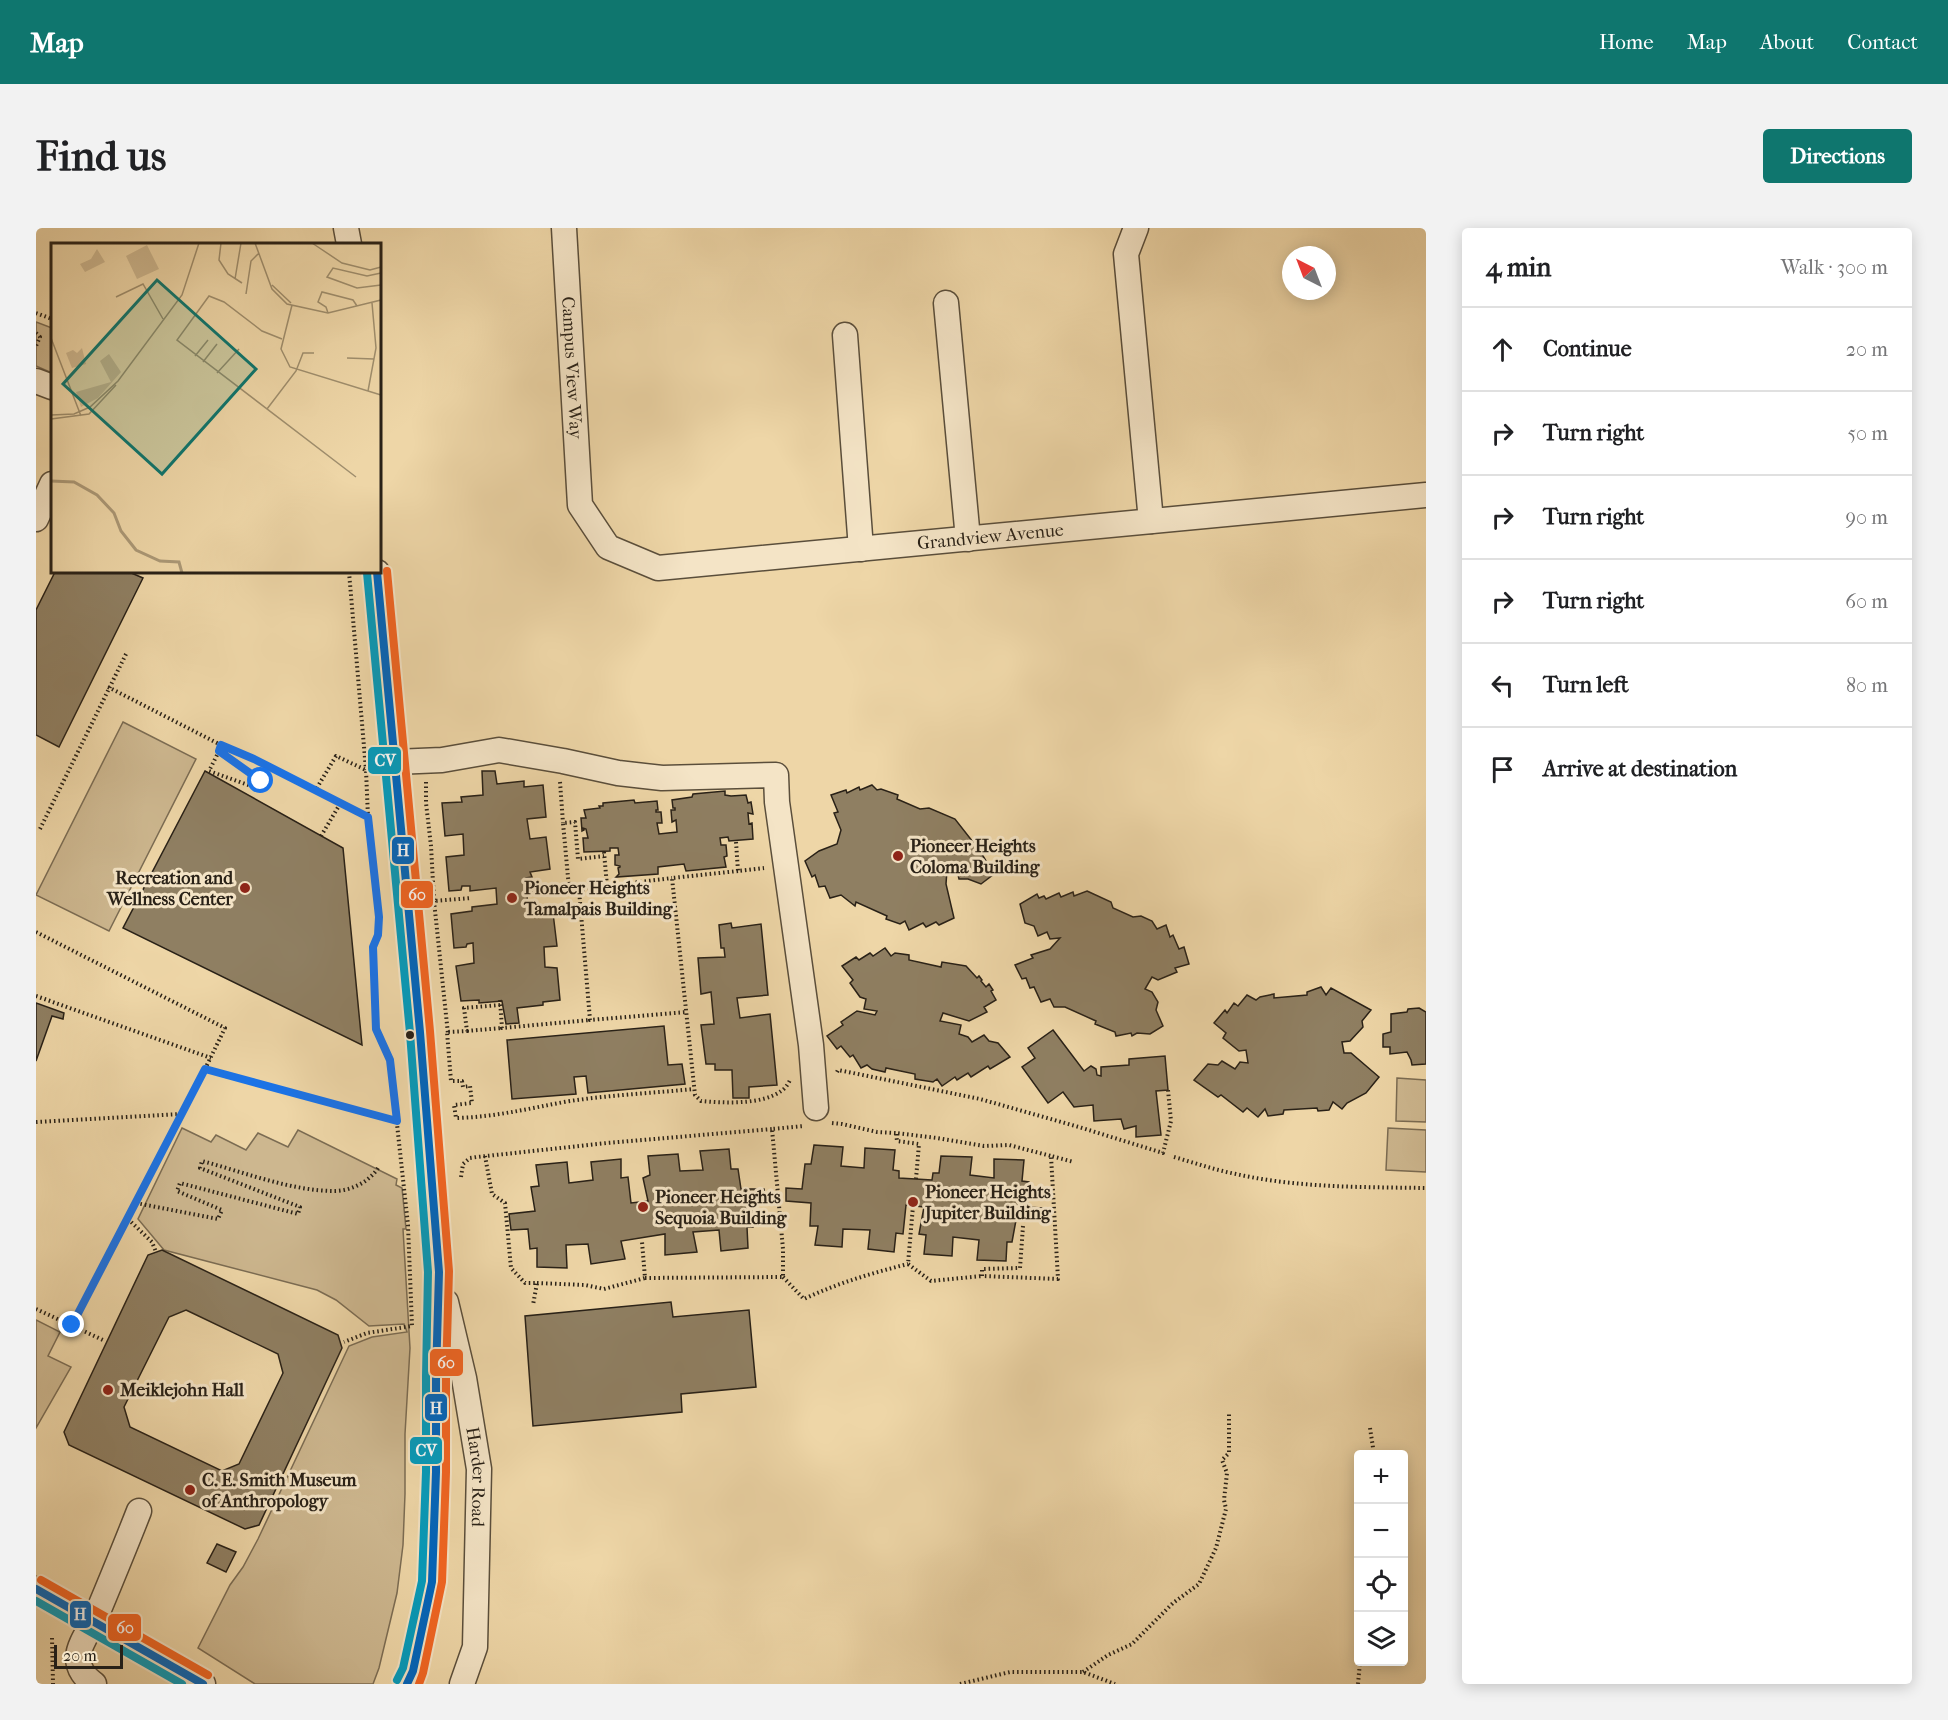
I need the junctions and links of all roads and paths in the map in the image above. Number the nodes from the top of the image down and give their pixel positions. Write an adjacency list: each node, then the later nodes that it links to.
1 (346, 228): 4 (street)
2 (564, 228): 15 (street, Campus View Way)
3 (1136, 228): 17 (street)
4 (349, 243)
5 (946, 303): 18 (street)
6 (36, 313): 7 (path)
7 (51, 319)
8 (36, 333): 10 (path)
9 (845, 335): 19 (street)
10 (36, 346)
11 (36, 381): 12 (street)
12 (51, 387)
13 (51, 486): 16 (street)
14 (1426, 495): 17 (street, Grandview Avenue)
15 (580, 505): 19 (street, Grandview Avenue)
16 (36, 519)
17 (1151, 521): 18 (street, Grandview Avenue)
18 (968, 539): 19 (street, Grandview Avenue)
19 (861, 549)
20 (349, 573): 27 (path)
21 (377, 573): 26 (street, Harder Road)
22 (126, 654): 23 (path)
23 (108, 687): 24 (path); 34 (path)
24 (221, 745): 25 (path); 30 (path)
25 (219, 751): 25 (path)
26 (395, 762): 58 (street); 78 (street, Harder Road)
27 (366, 770): 30 (path); 32 (path)
28 (431, 775): 43 (path)
29 (559, 776): 33 (path)
30 (315, 791): 31 (path)
31 (340, 804): 32 (path); 35 (path)
32 (368, 817): 59 (path)
33 (563, 823): 38 (path); 39 (path)
34 (40, 829)
35 (321, 836)
36 (738, 872): 37 (path)
37 (672, 878): 38 (path); 46 (path)
38 (607, 886): 40 (path)
39 (569, 888): 40 (path); 41 (path)
40 (579, 890): 47 (path)
41 (532, 892)
42 (471, 898): 43 (path)
43 (434, 901): 50 (path)
44 (36, 932): 51 (path)
45 (36, 996): 51 (path)
46 (687, 1012): 47 (path); 54 (path)
47 (590, 1020): 48 (path)
48 (502, 1028): 49 (path); 49 (path)
49 (467, 1031): 50 (path)
50 (448, 1035): 54 (path)
51 (210, 1058): 52 (path)
52 (205, 1069): 57 (path); 59 (path)
53 (834, 1078): 56 (path)
54 (694, 1089): 55 (path)
55 (783, 1090)
56 (1168, 1090)
57 (182, 1114): 60 (path); 71 (path)
58 (816, 1119): 61 (path); 62 (path)
59 (397, 1121): 87 (path)
60 (36, 1122)
61 (772, 1129): 63 (path); 80 (path)
62 (896, 1133): 64 (path); 69 (path)
63 (485, 1156): 68 (path); 82 (path)
64 (1051, 1156): 66 (path); 79 (path)
65 (1174, 1157): 70 (path)
66 (1074, 1162)
67 (378, 1168): 71 (path)
68 (461, 1177)
69 (916, 1179)
70 (1426, 1188)
71 (136, 1203): 73 (path)
72 (914, 1206): 77 (path)
73 (128, 1219): 76 (path); 85 (path)
74 (1023, 1226): 79 (path)
75 (642, 1242): 81 (path)
76 (156, 1252)
77 (908, 1264): 79 (path); 80 (path)
78 (438, 1272): 100 (street, Harder Road); 101 (street, Harder Road)
79 (982, 1276)
80 (783, 1277): 81 (path)
81 (645, 1278): 82 (path)
82 (537, 1283): 83 (path)
83 (533, 1305)
84 (36, 1309): 85 (path)
85 (72, 1325): 86 (path)
86 (103, 1340)
87 (344, 1342)
88 (1229, 1414): 96 (path)
89 (1370, 1428): 90 (path)
90 (1373, 1450)
91 (140, 1511): 93 (street)
92 (36, 1588): 93 (street)
93 (93, 1622): 97 (street); 99 (street)
94 (52, 1638): 98 (path)
95 (1360, 1666): 104 (path)
96 (1083, 1672): 102 (path); 103 (path)
97 (89, 1682)
98 (52, 1684)
99 (203, 1684)
100 (407, 1684)
101 (462, 1684)
102 (960, 1684)
103 (1115, 1684)
104 (1358, 1684)

